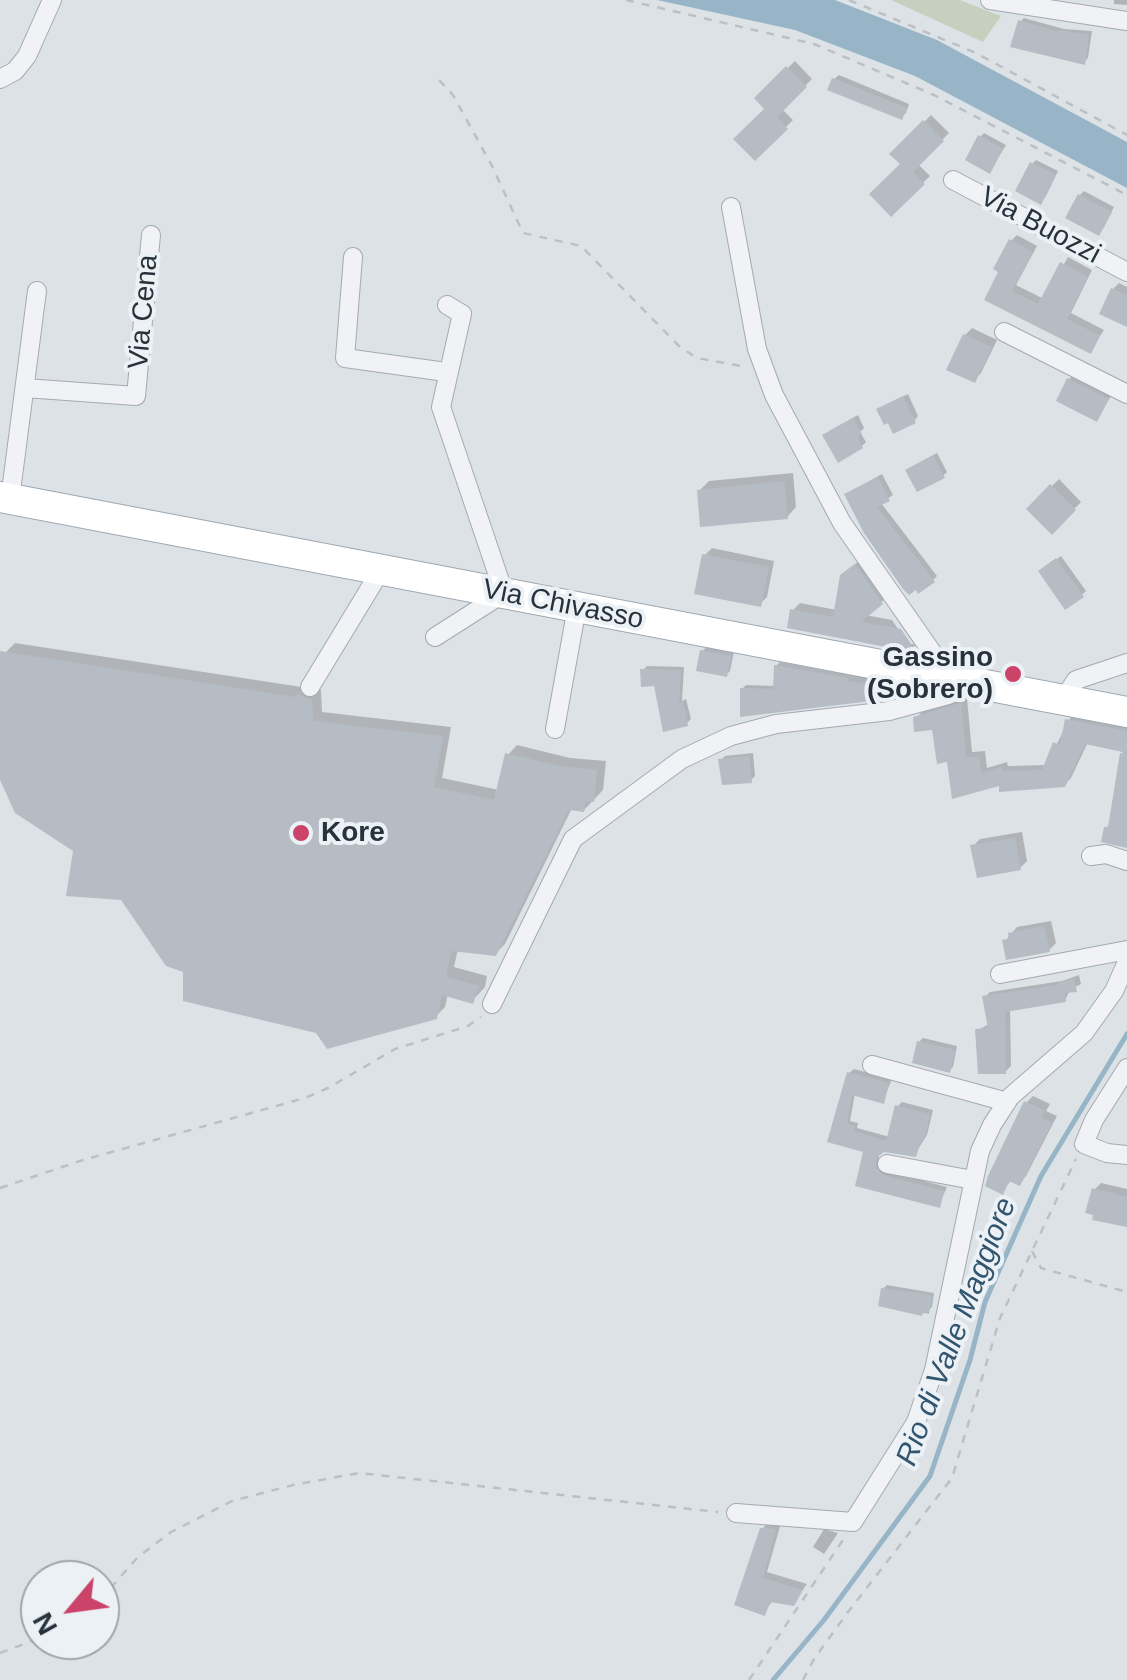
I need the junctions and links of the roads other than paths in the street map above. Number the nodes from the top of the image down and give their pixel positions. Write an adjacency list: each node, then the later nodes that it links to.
1 (52, 0): 4 (street)
2 (990, 0): 3 (street)
3 (1127, 22)
4 (0, 79)
5 (953, 180): 9 (street, Via Buozzi)
6 (731, 207): 22 (street)
7 (151, 235): 14 (street, Via Cena)
8 (352, 256): 13 (street)
9 (1127, 272)
10 (37, 291): 14 (street)
11 (447, 306): 13 (street)
12 (1004, 332): 15 (street)
13 (446, 372): 18 (street)
14 (25, 388): 16 (street)
15 (1127, 394)
16 (5, 498): 17 (main road, Via Chivasso)
17 (381, 570): 18 (main road, Via Chivasso); 23 (street)
18 (504, 593): 19 (main road, Via Chivasso); 20 (street)
19 (577, 608): 22 (main road, Via Chivasso); 26 (street)
20 (436, 637)
21 (1127, 663): 24 (street)
22 (963, 681): 24 (main road, Via Chivasso); 32 (street)
23 (310, 687)
24 (1063, 700): 25 (main road, Via Chivasso)
25 (1127, 712)
26 (556, 729)
27 (1091, 856): 28 (street)
28 (1127, 861)
29 (1127, 950): 31 (street)
30 (1127, 962): 35 (street)
31 (1000, 974)
32 (492, 1004)
33 (872, 1065): 35 (street)
34 (1127, 1068): 36 (street)
35 (1006, 1102): 38 (street)
36 (1127, 1155)
37 (887, 1164): 38 (street)
38 (973, 1180): 39 (street)
39 (736, 1514)

